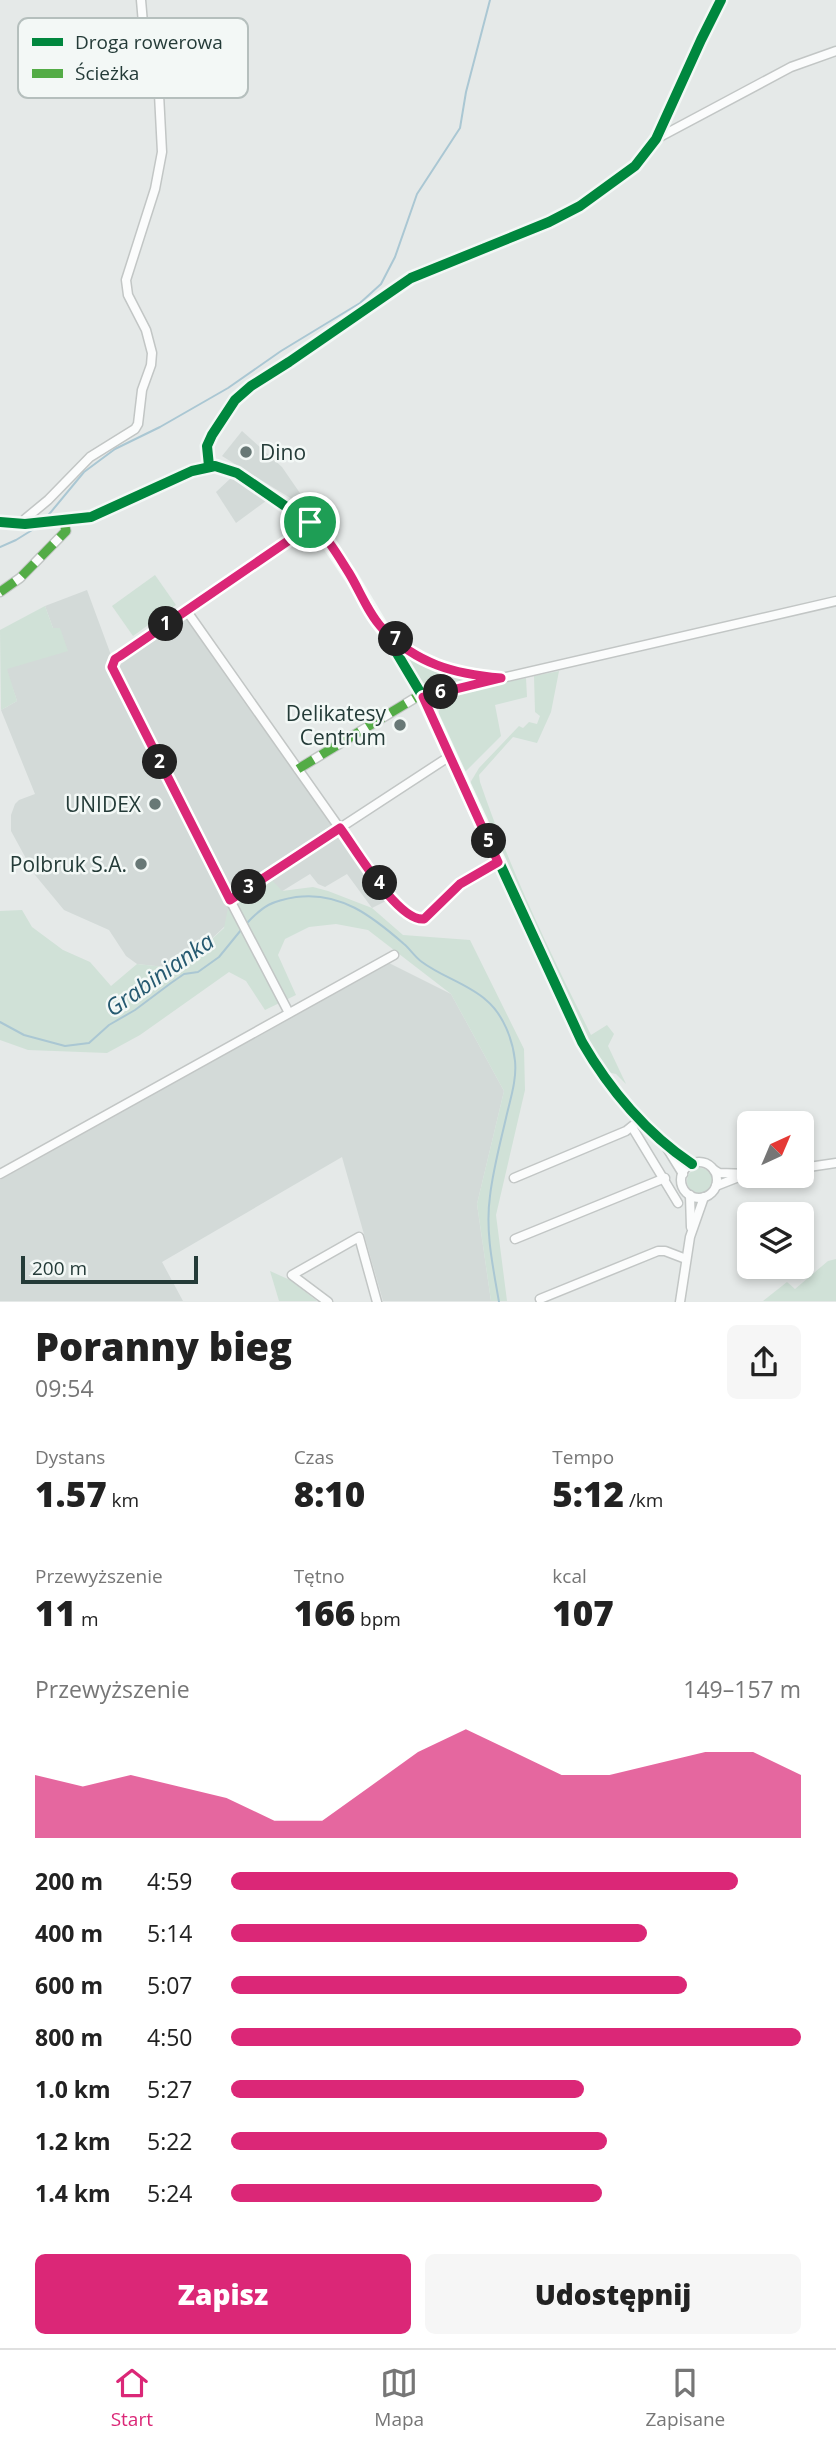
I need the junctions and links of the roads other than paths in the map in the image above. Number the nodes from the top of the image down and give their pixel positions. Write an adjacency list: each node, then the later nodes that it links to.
1 (141, 0): 3 (street)
2 (722, 0): 6 (street)
3 (143, 18)
4 (836, 51): 6 (street)
5 (159, 98): 11 (street)
6 (656, 139): 7 (street)
7 (209, 466): 8 (street); 10 (street)
8 (63, 521): 11 (street); 12 (street)
9 (0, 522): 11 (street)
10 (310, 522): 14 (street); 15 (street)
11 (29, 524)
12 (0, 592)
13 (836, 601): 16 (street)
14 (186, 610): 19 (street); 22 (street)
15 (382, 629): 16 (street); 17 (street)
16 (501, 678): 17 (street)
17 (423, 697): 18 (street); 19 (street)
18 (450, 756): 20 (street); 21 (street)
19 (298, 769): 20 (street)
20 (340, 828): 21 (street); 22 (street)
21 (498, 862): 25 (street)
22 (230, 900): 24 (street)
23 (394, 955): 24 (street)
24 (289, 1013): 32 (street)
25 (641, 1119): 26 (street); 27 (street)
26 (632, 1127): 35 (street); 36 (street)
27 (664, 1143): 29 (street); 33 (street)
28 (836, 1163): 30 (street)
29 (692, 1164): 31 (street); 33 (street)
30 (814, 1166)
31 (713, 1169): 34 (street); 38 (street)
32 (0, 1174)
33 (683, 1174): 39 (street)
34 (737, 1174)
35 (514, 1178)
36 (665, 1178): 41 (street); 43 (street)
37 (737, 1178): 38 (street)
38 (716, 1186): 40 (street)
39 (690, 1195): 40 (street); 42 (street)
40 (704, 1197): 42 (street)
41 (678, 1203)
42 (690, 1237): 44 (street)
43 (515, 1239)
44 (686, 1259): 45 (street); 48 (street)
45 (540, 1299)
46 (328, 1301): 47 (street)
47 (377, 1301)
48 (680, 1301)

